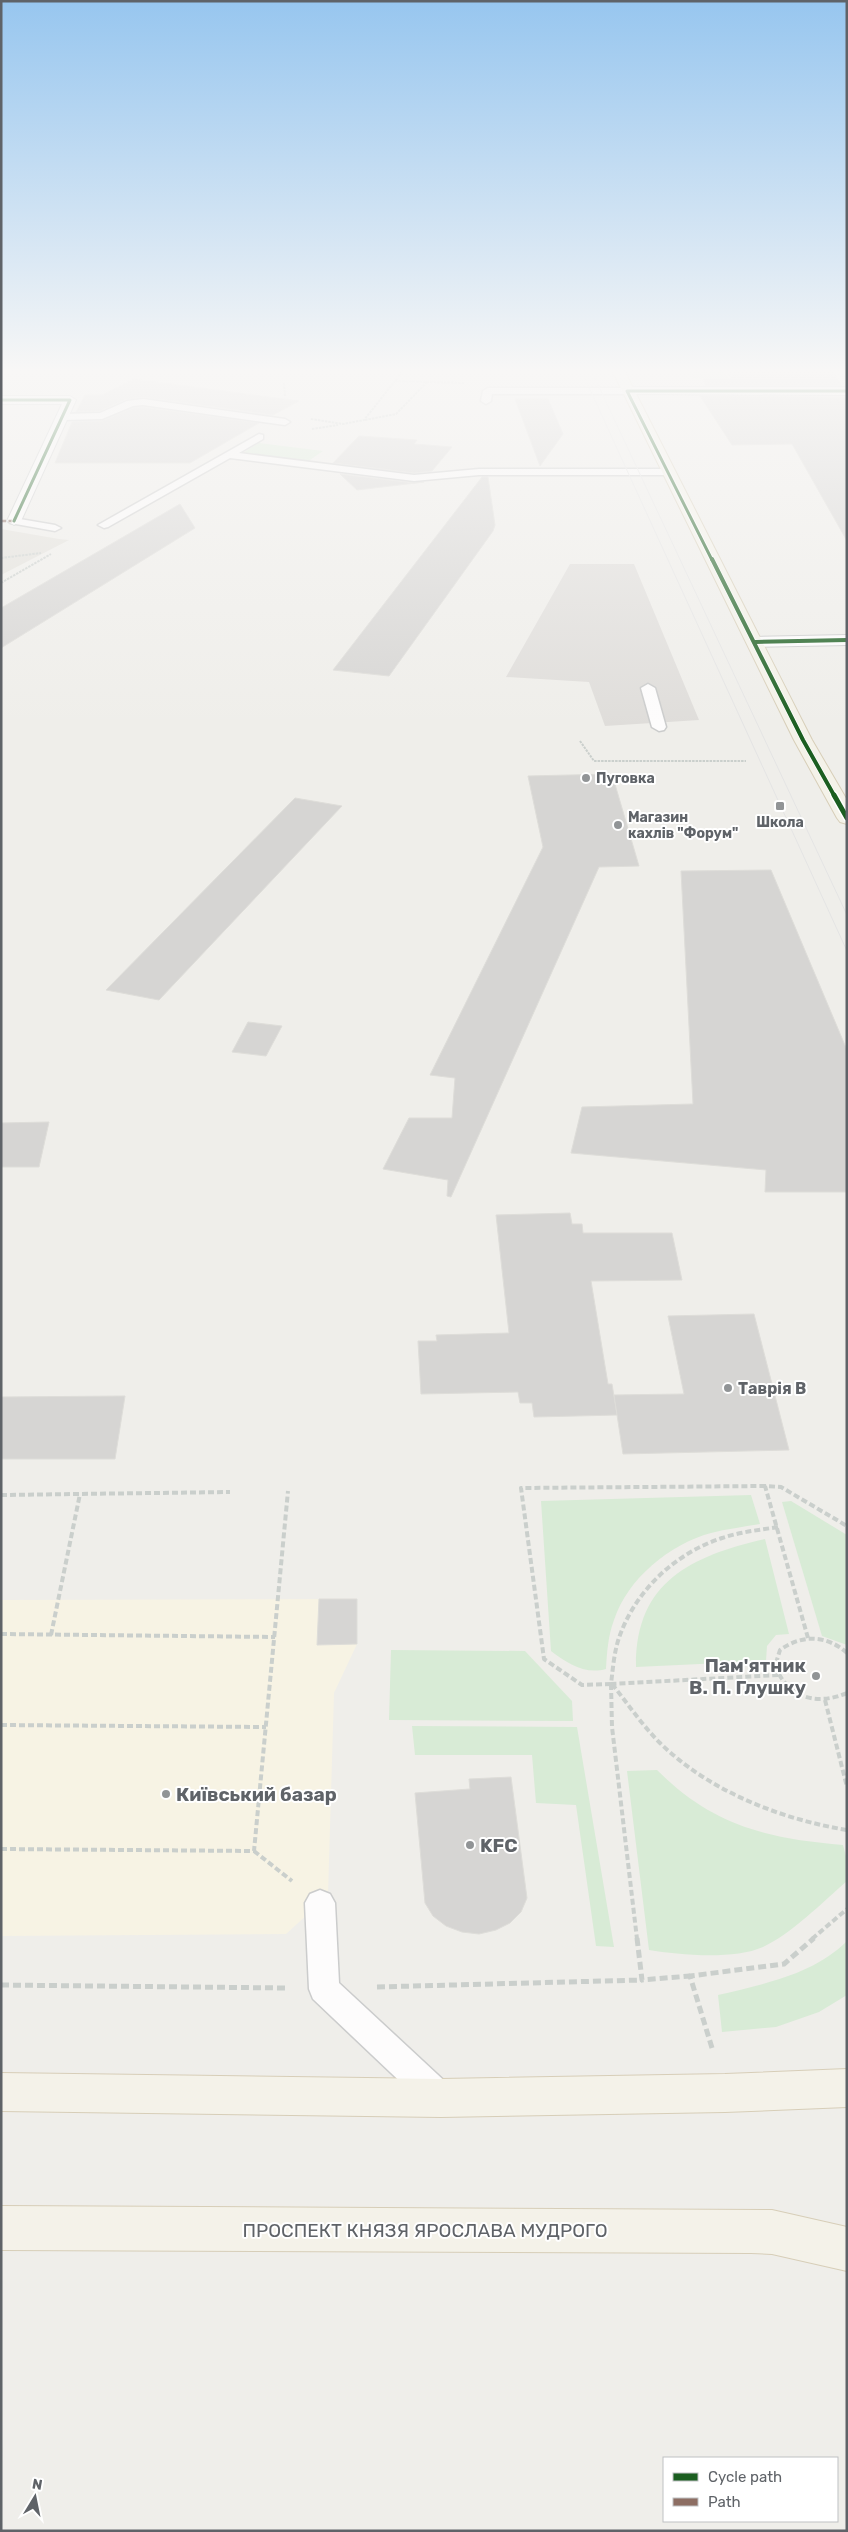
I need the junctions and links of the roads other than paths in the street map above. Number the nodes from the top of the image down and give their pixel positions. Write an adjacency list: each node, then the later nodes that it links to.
1 (29, 490): 4 (street)
2 (168, 490): 5 (lane)
3 (677, 490): 8 (main road)
4 (14, 521): 6 (lane)
5 (104, 525)
6 (56, 528)
7 (847, 640): 8 (street)
8 (755, 642): 11 (main road)
9 (648, 688): 10 (lane)
10 (659, 727)
11 (847, 818)
12 (320, 1904): 15 (lane)
13 (847, 2088): 15 (main road)
14 (1, 2092): 15 (main road)
15 (441, 2098)
16 (1, 2228): 17 (main road, ПРОСПЕКТ КНЯЗЯ ЯРОСЛАВА МУДРОГО)
17 (847, 2249)

